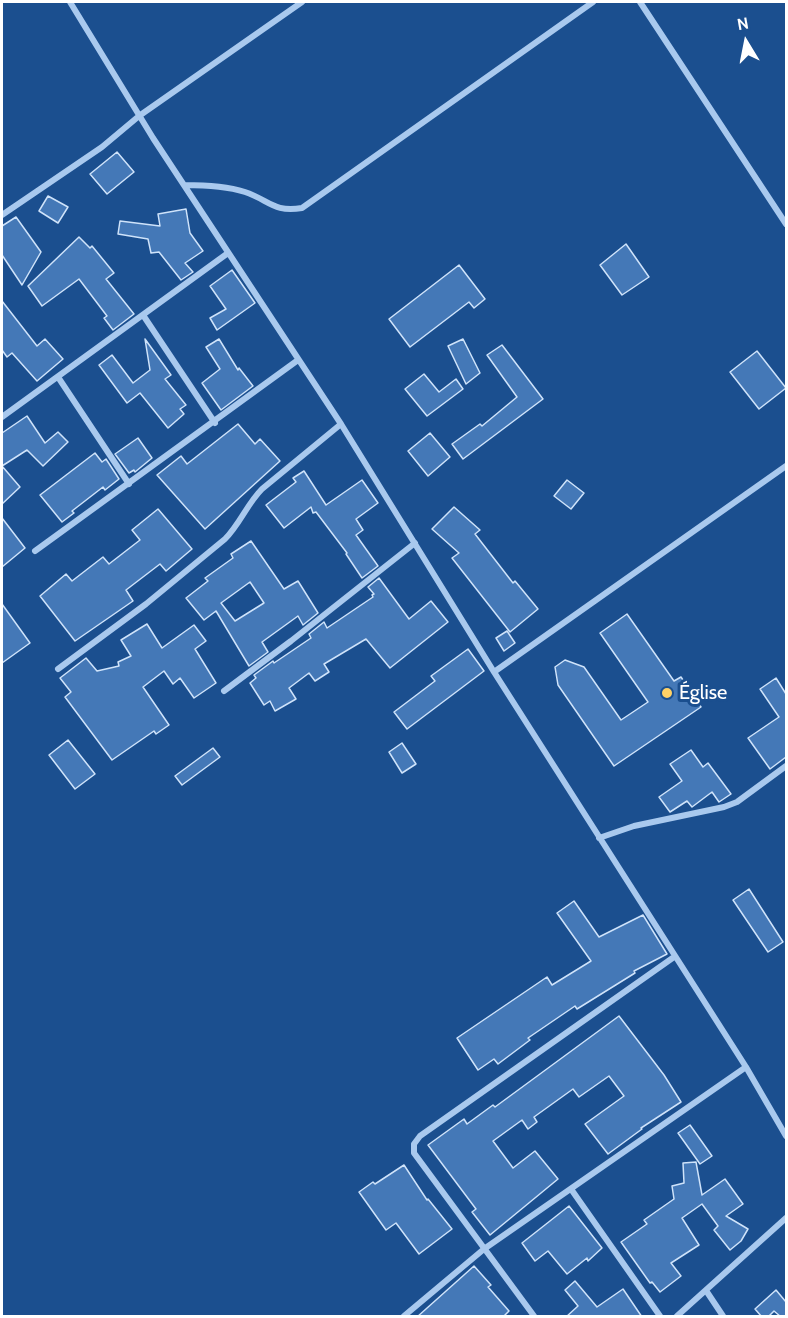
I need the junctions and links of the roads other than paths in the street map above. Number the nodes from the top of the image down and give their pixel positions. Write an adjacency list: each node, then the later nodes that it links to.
1 (70, 2): 5 (street)
2 (302, 2): 5 (street)
3 (593, 2): 6 (street)
4 (640, 2): 8 (street)
5 (139, 116): 6 (street); 7 (street)
6 (185, 185): 9 (street)
7 (2, 215)
8 (786, 224)
9 (228, 253): 10 (street); 11 (street)
10 (143, 315): 12 (street); 14 (street)
11 (298, 360): 14 (street); 15 (street)
12 (58, 377): 13 (street); 17 (street)
13 (2, 417)
14 (214, 423): 17 (street)
15 (341, 424): 18 (street); 20 (street)
16 (786, 466): 21 (street)
17 (129, 484): 19 (street)
18 (415, 543): 21 (street); 22 (street)
19 (35, 551)
20 (58, 669)
21 (494, 672): 24 (street)
22 (224, 691)
23 (786, 766): 24 (street)
24 (599, 838): 25 (street)
25 (674, 957): 26 (street); 30 (street)
26 (746, 1067): 27 (street); 28 (street)
27 (786, 1136)
28 (571, 1189): 30 (street); 34 (street)
29 (786, 1218): 31 (street)
30 (484, 1249): 32 (street); 33 (street)
31 (707, 1292): 35 (street); 36 (street)
32 (404, 1317)
33 (534, 1317)
34 (660, 1317)
35 (677, 1317)
36 (723, 1317)

